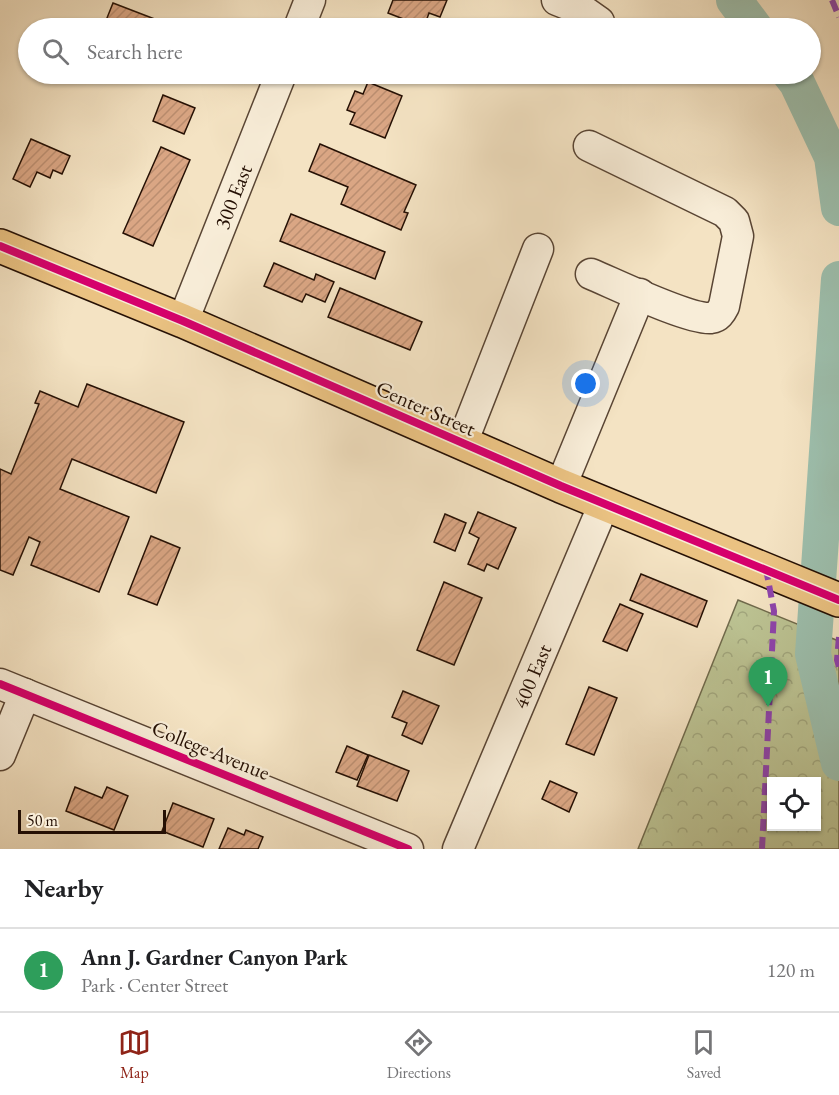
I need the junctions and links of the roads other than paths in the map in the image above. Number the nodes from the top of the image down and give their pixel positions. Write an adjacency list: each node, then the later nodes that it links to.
1 (310, 0): 3 (street)
2 (557, 0): 4 (street)
3 (303, 18)
4 (593, 18)
5 (277, 84): 11 (street, 300 East)
6 (589, 146): 10 (street)
7 (0, 246): 11 (main road, Center Street)
8 (538, 249): 12 (street)
9 (591, 274): 10 (street)
10 (640, 294): 13 (street)
11 (183, 321): 12 (main road, Center Street)
12 (462, 443): 13 (main road, Center Street)
13 (561, 486): 14 (main road, Center Street)
14 (604, 504): 15 (main road, Center Street); 19 (street, 400 East)
15 (839, 600)
16 (13, 689): 17 (street); 18 (street, College Avenue)
17 (0, 755)
18 (408, 849)
19 (458, 849)

